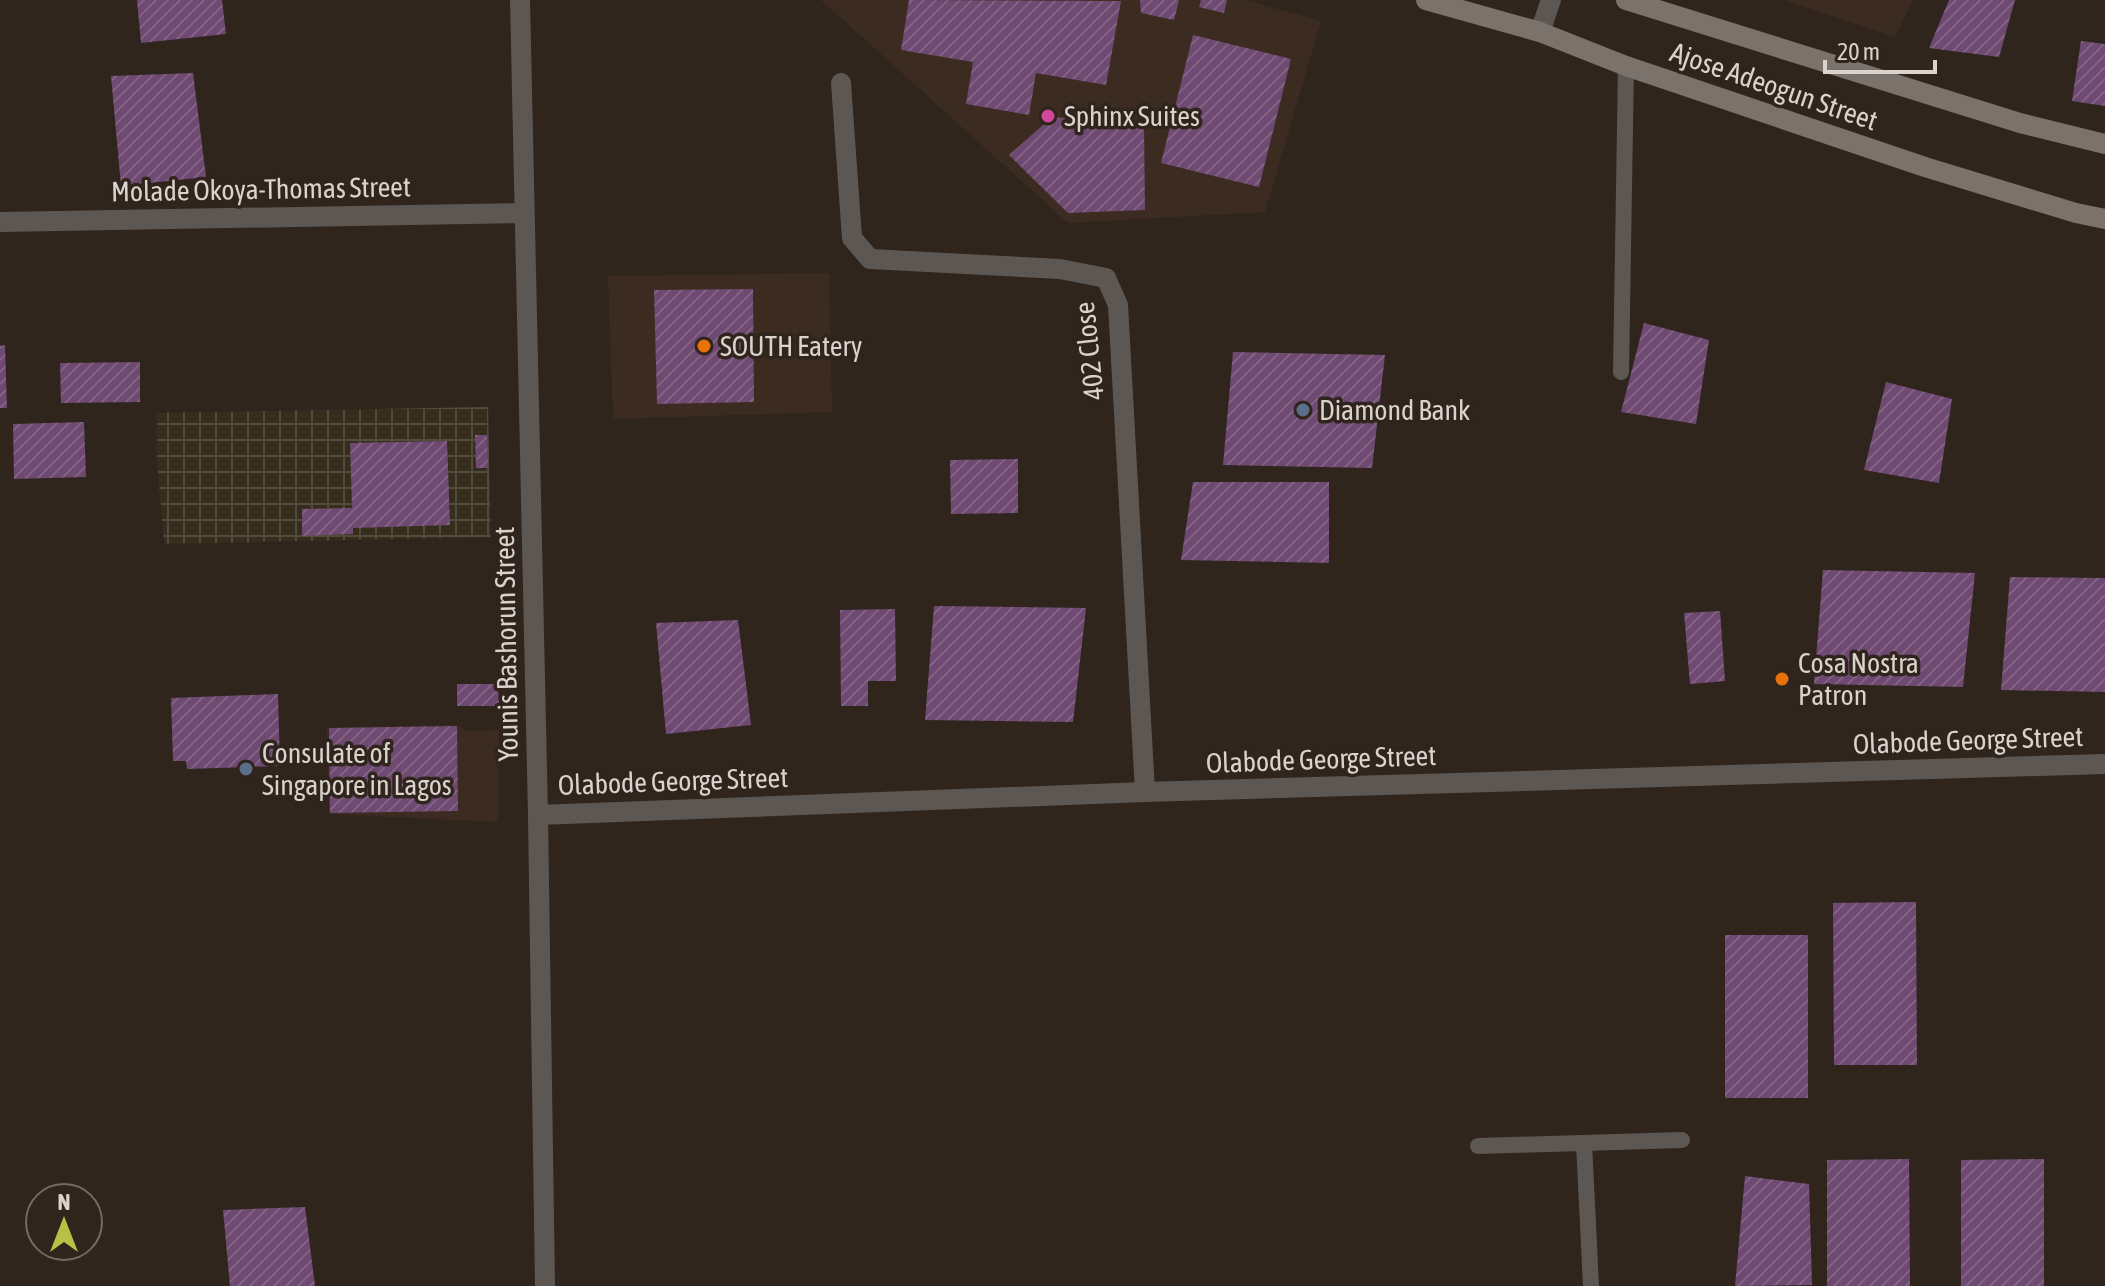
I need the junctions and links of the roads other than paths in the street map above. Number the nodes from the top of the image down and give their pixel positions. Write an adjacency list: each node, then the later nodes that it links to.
1 (520, 0): 9 (street, Younis Bashorun Street)
2 (1426, 0): 5 (street, Ajose Adeogun Street)
3 (1551, 0): 5 (street)
4 (1626, 0): 8 (street, Ajose Adeogun Street)
5 (1540, 32): 6 (street, Ajose Adeogun Street)
6 (1626, 66): 10 (street, Ajose Adeogun Street); 12 (lane)
7 (841, 83): 14 (street, 402 Close)
8 (2105, 144)
9 (523, 213): 11 (street, Molade Okoya-Thomas Street); 15 (street, Younis Bashorun Street)
10 (2105, 219)
11 (0, 222)
12 (1621, 372)
13 (2105, 764): 14 (street, Olabode George Street)
14 (1145, 792): 15 (street, Olabode George Street)
15 (538, 815): 19 (street, Younis Bashorun Street)
16 (1682, 1140): 17 (lane)
17 (1584, 1143): 18 (lane); 20 (lane)
18 (1478, 1146)
19 (545, 1286)
20 (1591, 1286)

